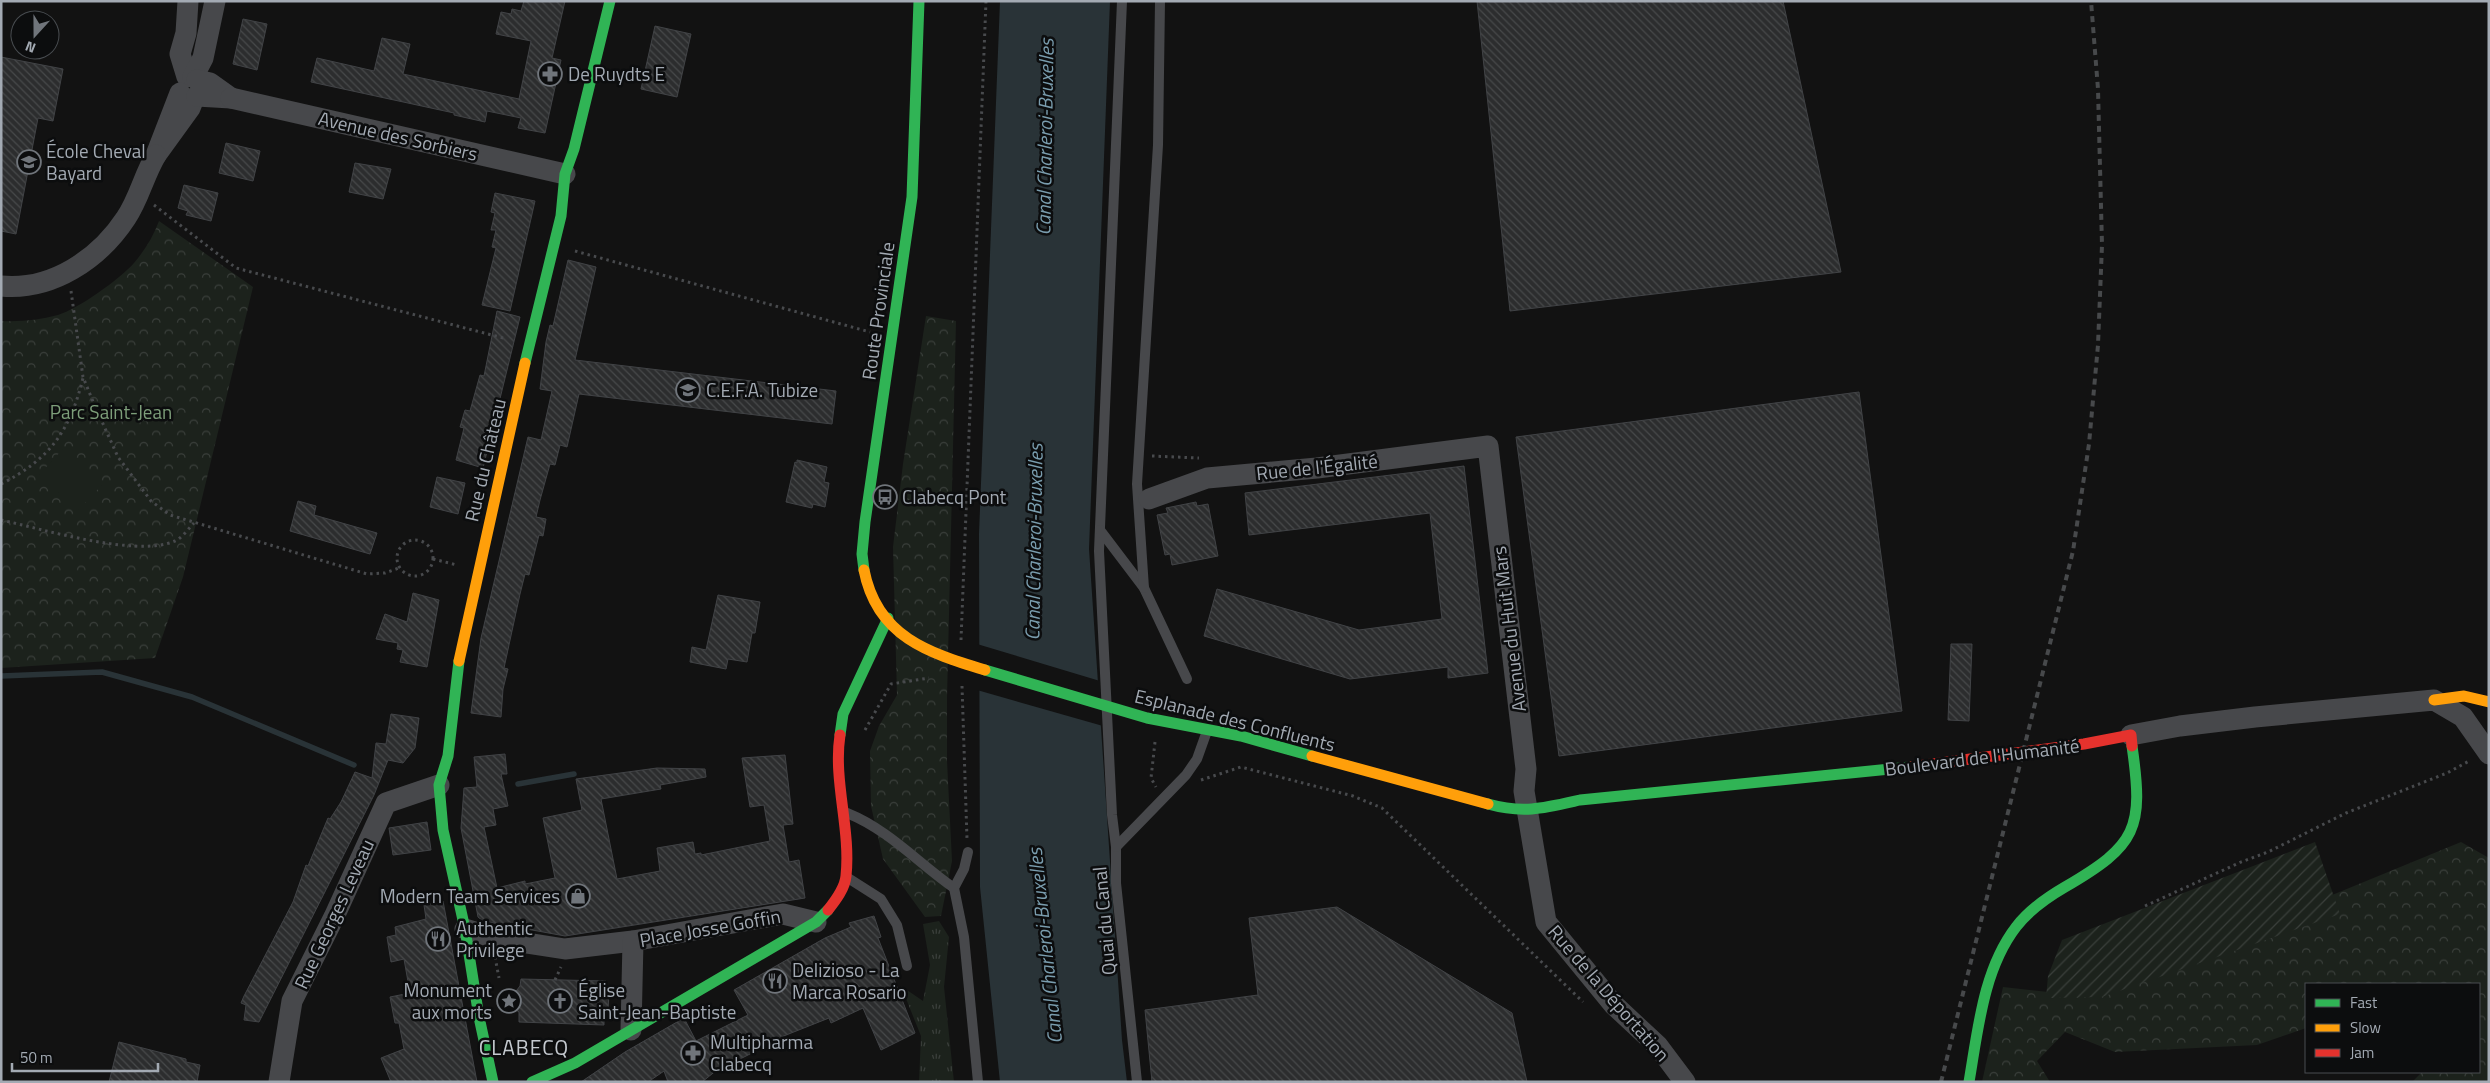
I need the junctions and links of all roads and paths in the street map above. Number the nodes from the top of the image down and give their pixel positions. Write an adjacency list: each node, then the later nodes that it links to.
1 (188, 1): 8 (street)
2 (215, 1): 8 (street)
3 (610, 1): 9 (main road, Rue du Château)
4 (919, 1): 14 (main road, Route Provinciale)
5 (986, 1): 28 (path)
6 (1122, 1): 24 (lane)
7 (1160, 1): 18 (lane)
8 (191, 87): 9 (street, Avenue des Sorbiers); 10 (street)
9 (565, 174): 11 (main road, Rue du Château)
10 (138, 192): 12 (street); 15 (path)
11 (554, 245): 14 (path); 15 (main road, Rue du Château)
12 (64, 274): 13 (street); 16 (path)
13 (1, 286)
14 (892, 338): 27 (main road, Route Provinciale)
15 (529, 345): 41 (main road, Rue du Château)
16 (84, 377): 20 (path); 23 (path)
17 (1488, 446): 21 (street, Rue de l'Égalité); 45 (street, Avenue du Huit Mars)
18 (1138, 455): 19 (path); 26 (lane)
19 (1204, 459)
20 (1, 484)
21 (1149, 499)
22 (1, 520): 23 (path)
23 (194, 523): 25 (path)
24 (1100, 530): 26 (lane); 46 (lane)
25 (399, 568): 25 (path)
26 (1144, 588): 31 (lane)
27 (888, 618): 29 (main road, Route Provinciale); 44 (main road)
28 (961, 645)
29 (936, 655): 36 (main road, Esplanade des Confluents)
30 (934, 677): 38 (path)
31 (1187, 679)
32 (962, 684): 47 (path)
33 (2434, 700): 34 (main road, Boulevard de l'Humanité); 35 (street); 37 (street, Boulevard de l'Humanité)
34 (2489, 702): 35 (street)
35 (2463, 716): 40 (street)
36 (1207, 730): 43 (lane, Quai du Canal); 45 (main road, Esplanade des Confluents)
37 (2131, 735): 45 (main road, Boulevard de l'Humanité); 63 (main road)
38 (862, 736)
39 (1156, 736): 43 (path)
40 (2488, 753): 50 (path)
41 (439, 785): 52 (main road, Rue du Château); 57 (street, Rue Georges Leveau)
42 (1195, 785): 55 (path)
43 (1166, 797): 46 (lane, Quai du Canal)
44 (844, 811): 48 (main road); 49 (lane)
45 (1528, 811): 62 (street, Rue de la Déportation)
46 (1116, 847): 61 (lane, Quai du Canal)
47 (968, 852): 49 (lane)
48 (846, 877): 51 (main road); 54 (lane)
49 (954, 888): 60 (lane)
50 (2145, 906)
51 (816, 922): 53 (street, Place Josse Goffin); 56 (main road, Place Josse Goffin)
52 (465, 929): 53 (street, Place Josse Goffin); 58 (main road)
53 (633, 941): 56 (street)
54 (907, 966)
55 (1585, 1004)
56 (631, 1030): 59 (main road, Place Josse Goffin)
57 (279, 1082)
58 (493, 1082)
59 (532, 1082)
60 (978, 1082)
61 (1137, 1082)
62 (1685, 1082)
63 (1969, 1082)

